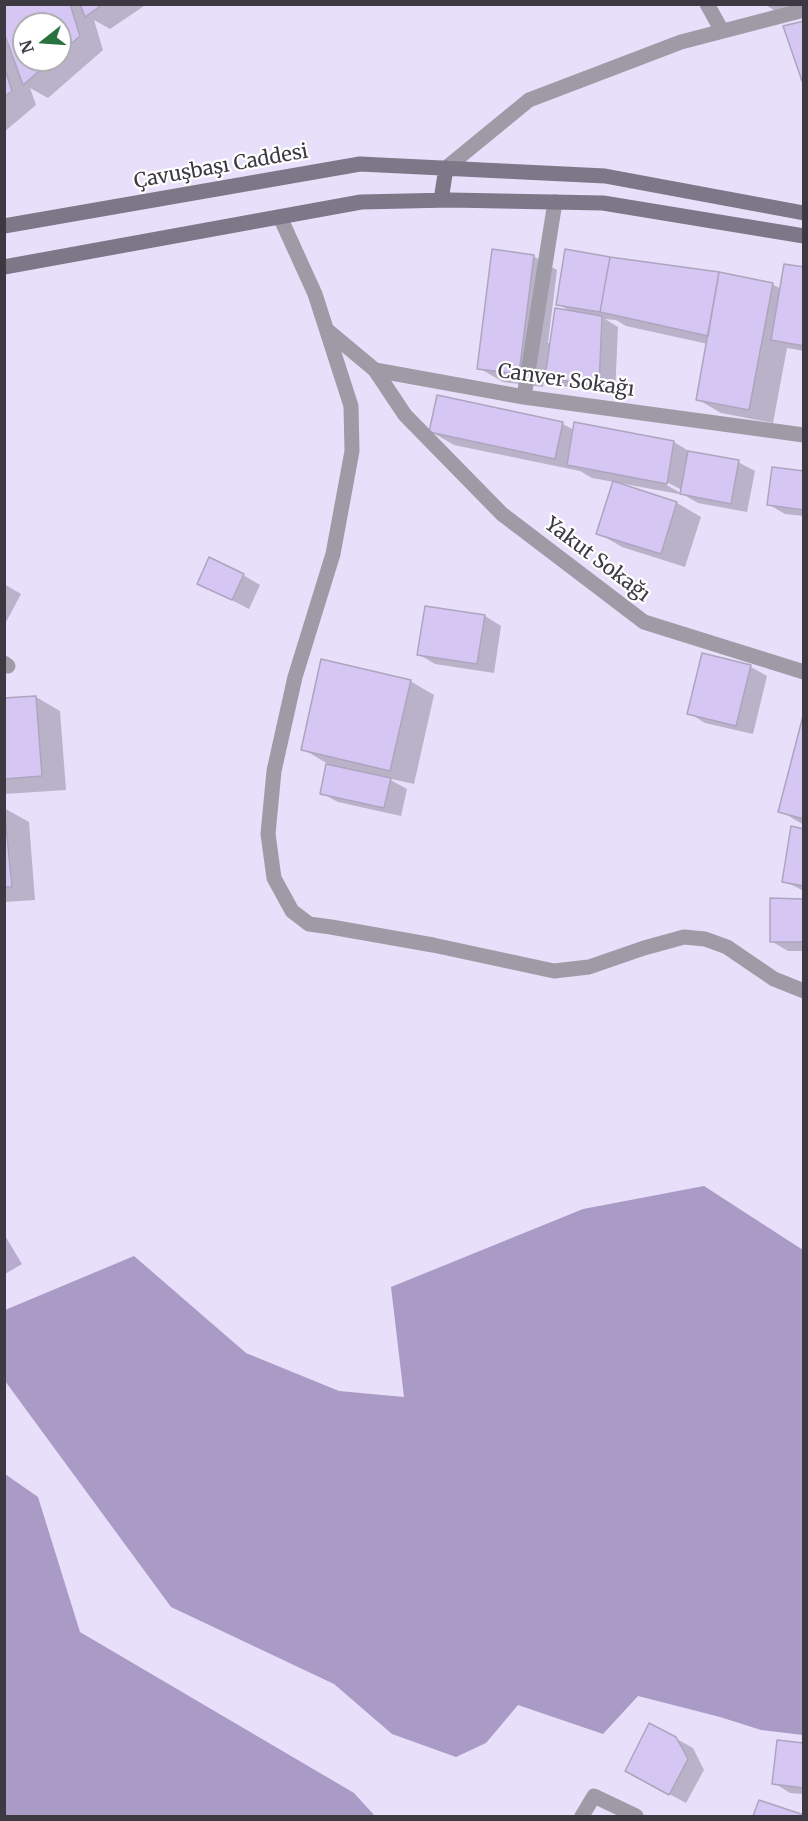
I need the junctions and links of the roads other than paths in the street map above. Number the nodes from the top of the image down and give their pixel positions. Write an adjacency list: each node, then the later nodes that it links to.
1 (706, 4): 3 (street)
2 (804, 10): 3 (street)
3 (722, 31): 4 (street)
4 (446, 168): 5 (main road); 7 (main road, Çavuşbaşı Caddesi); 9 (main road, Çavuşbaşı Caddesi)
5 (441, 200): 6 (main road); 8 (main road)
6 (555, 202): 10 (main road); 14 (street)
7 (804, 213)
8 (280, 217): 11 (main road); 12 (street)
9 (4, 226)
10 (804, 236)
11 (4, 267)
12 (326, 330): 13 (street); 17 (street)
13 (375, 370): 14 (street, Canver Sokağı); 16 (street, Yakut Sokağı)
14 (524, 397): 15 (street, Canver Sokağı)
15 (804, 435)
16 (804, 672)
17 (804, 991)
18 (582, 1816): 19 (street)
19 (636, 1816)

